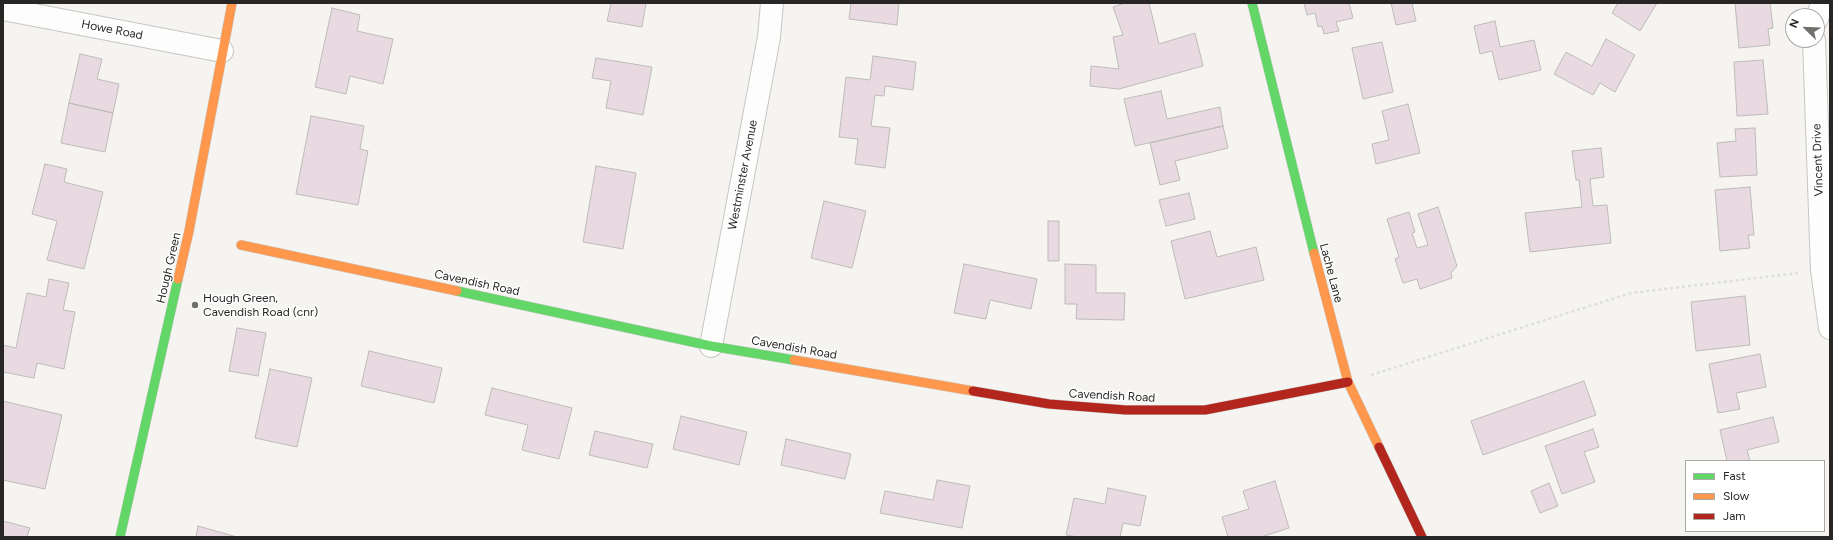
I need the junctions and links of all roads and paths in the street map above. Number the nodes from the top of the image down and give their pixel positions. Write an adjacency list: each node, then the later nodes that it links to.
1 (232, 3): 6 (street, Hough Green)
2 (772, 3): 10 (street, Westminster Avenue)
3 (1252, 3): 11 (street, Lache Lane)
4 (3, 9): 6 (street, Howe Road)
5 (1814, 48): 8 (street, Vincent Drive)
6 (222, 51): 12 (street, Hough Green)
7 (241, 245): 10 (street, Cavendish Road)
8 (1822, 270): 9 (street, Vincent Drive); 11 (path)
9 (1830, 328)
10 (711, 346): 11 (street, Cavendish Road)
11 (1348, 382): 13 (street, Lache Lane)
12 (120, 537)
13 (1422, 537)

